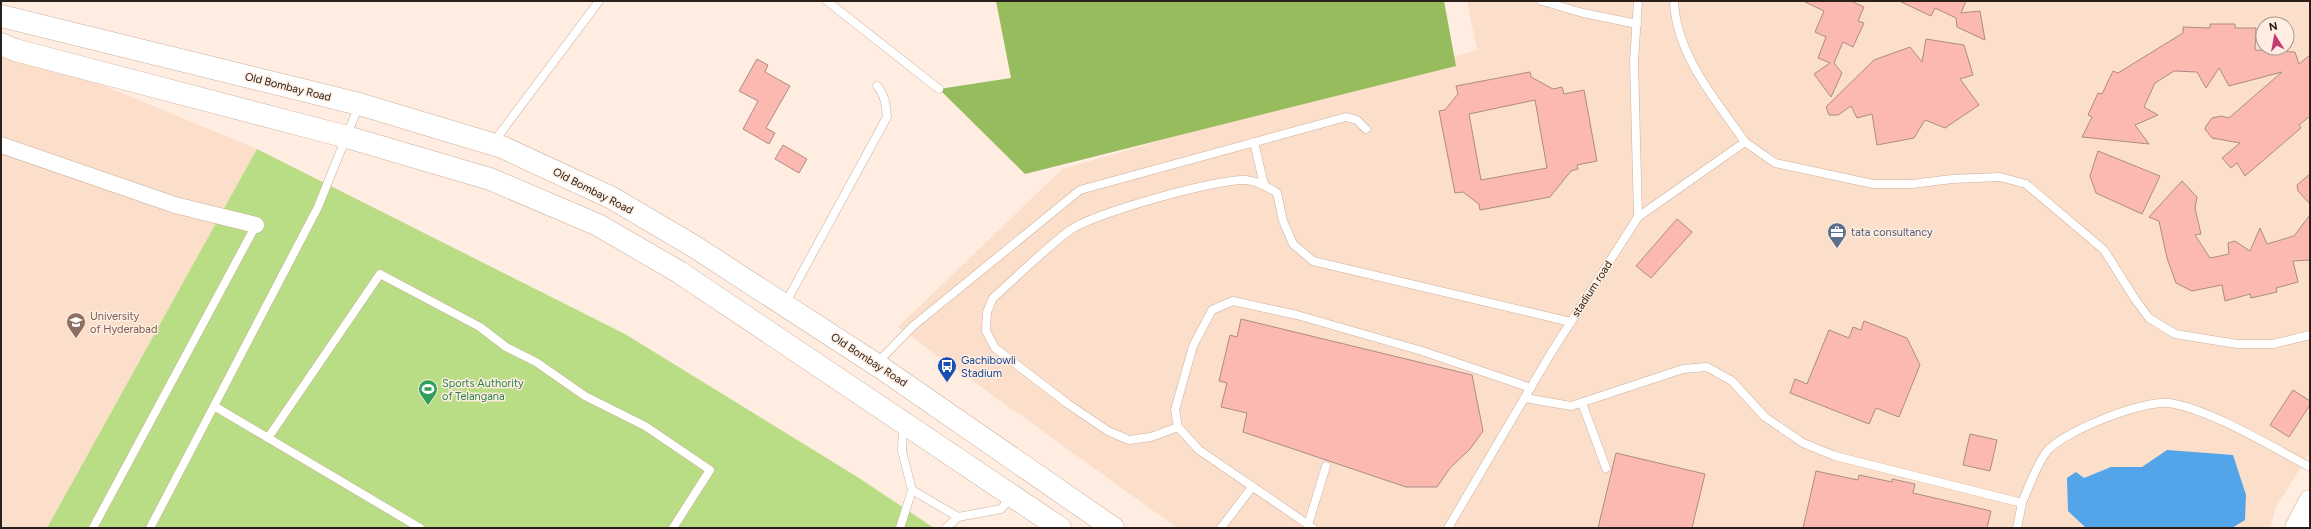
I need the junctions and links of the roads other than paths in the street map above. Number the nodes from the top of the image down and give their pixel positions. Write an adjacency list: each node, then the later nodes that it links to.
1 (599, 1): 16 (lane)
2 (827, 1): 10 (lane)
3 (1542, 1): 7 (lane)
4 (1638, 1): 7 (lane)
5 (1674, 1): 15 (lane)
6 (1, 16): 11 (main road, Old Bombay Road)
7 (1637, 24): 19 (lane)
8 (1, 44): 13 (main road)
9 (877, 86): 21 (lane)
10 (939, 89)
11 (359, 104): 13 (lane); 16 (main road, Old Bombay Road)
12 (1366, 129): 14 (lane)
13 (347, 137): 28 (lane); 29 (main road)
14 (1254, 142): 18 (lane); 24 (lane)
15 (1745, 142): 19 (lane); 23 (lane)
16 (492, 144): 21 (main road, Old Bombay Road)
17 (1, 145): 20 (street)
18 (1264, 185): 22 (lane); 30 (lane)
19 (1638, 217): 22 (lane, stadium road)
20 (256, 225): 44 (lane)
21 (784, 305): 24 (main road, Old Bombay Road)
22 (1571, 322): 25 (lane, stadium road)
23 (2310, 336)
24 (876, 364): 31 (main road, Old Bombay Road)
25 (1531, 388): 26 (lane, stadium road); 30 (lane)
26 (1525, 398): 27 (lane); 53 (lane, stadium road)
27 (1582, 403): 36 (lane); 41 (lane)
28 (214, 406): 32 (lane); 45 (lane)
29 (904, 422): 33 (main road); 38 (lane)
30 (1178, 427): 37 (lane)
31 (975, 433): 33 (main road); 51 (main road, Old Bombay Road)
32 (268, 438): 46 (lane); 47 (lane)
33 (957, 458): 39 (main road)
34 (1326, 466): 43 (lane)
35 (2310, 467): 41 (lane)
36 (1606, 468)
37 (1252, 486): 43 (lane); 52 (lane)
38 (912, 490): 42 (lane); 48 (lane)
39 (1012, 496): 42 (lane); 50 (main road)
40 (2310, 501): 55 (main road)
41 (2022, 503): 54 (lane)
42 (958, 517): 49 (lane)
43 (1310, 526)
44 (93, 528)
45 (150, 528)
46 (420, 528)
47 (672, 528)
48 (900, 528)
49 (946, 528)
50 (1060, 528)
51 (1113, 528)
52 (1221, 528)
53 (1448, 528)
54 (2017, 528)
55 (2296, 528)

